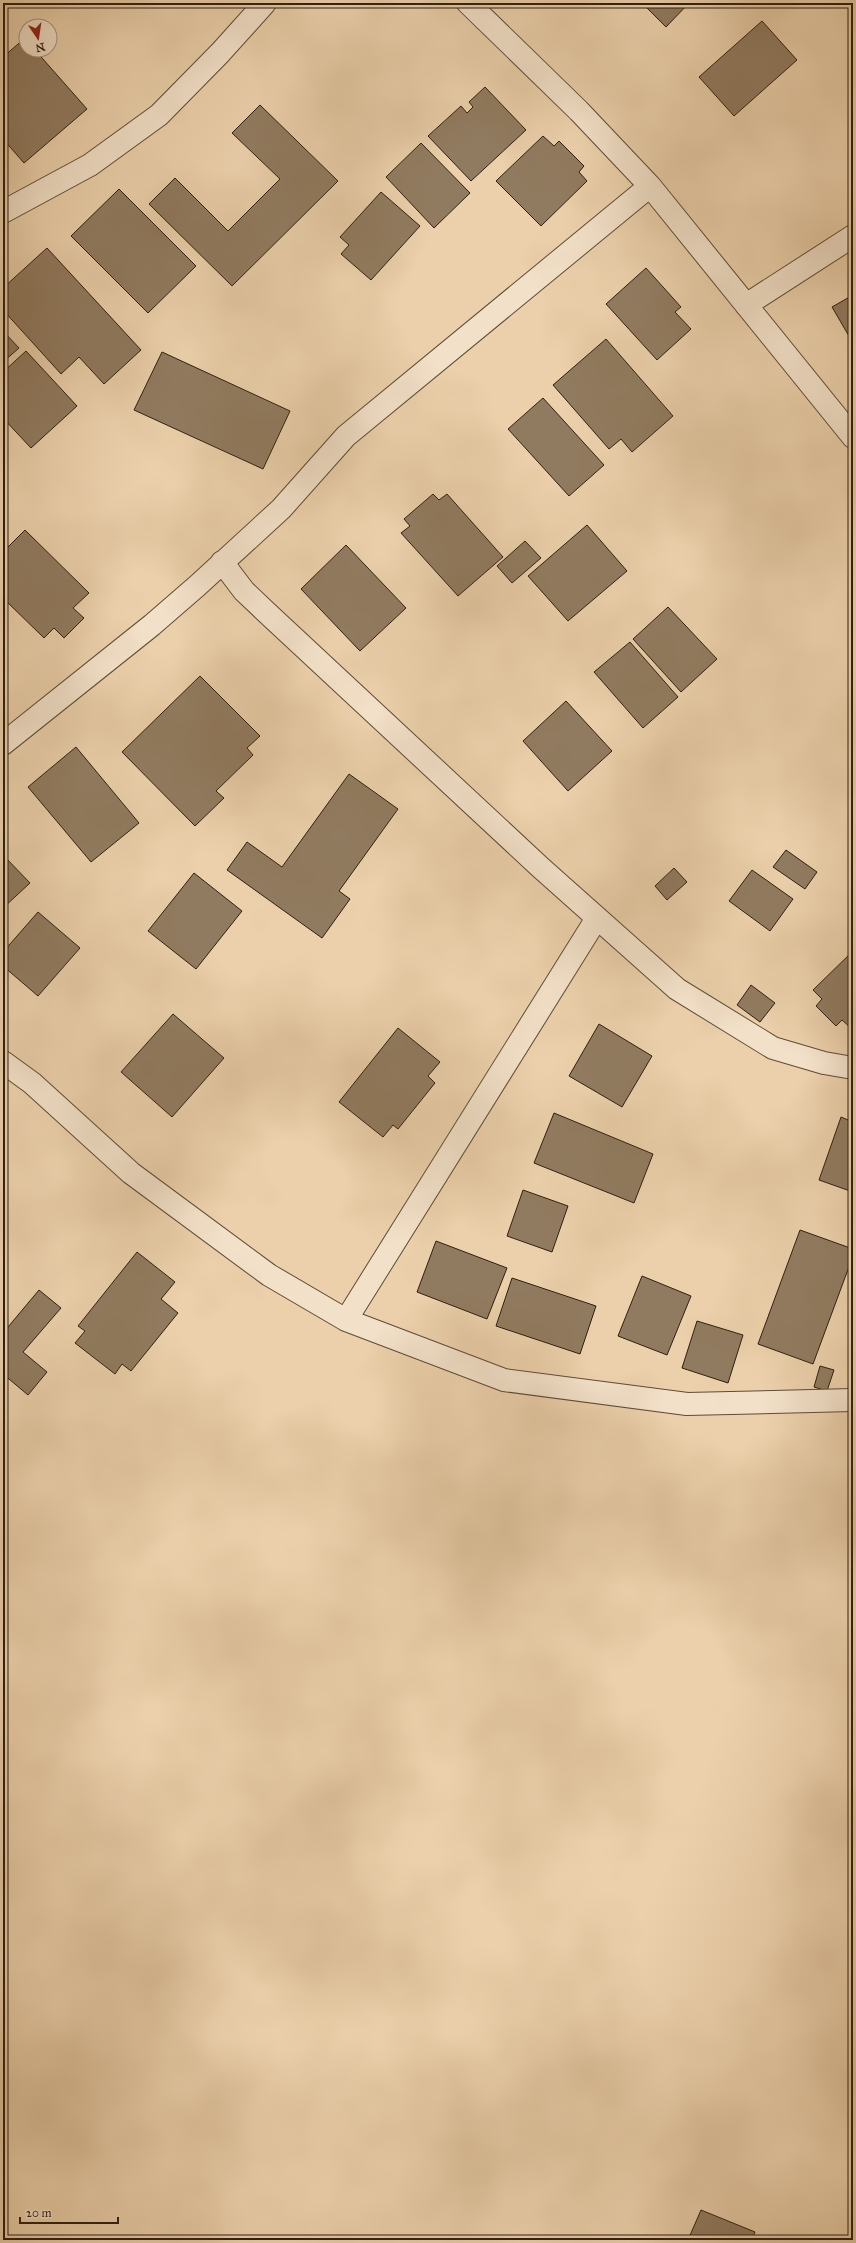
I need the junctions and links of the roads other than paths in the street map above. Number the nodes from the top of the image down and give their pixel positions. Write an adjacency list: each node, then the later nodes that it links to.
1 (265, 3): 4 (street)
2 (468, 3): 3 (street)
3 (650, 186): 6 (street); 8 (street)
4 (3, 212)
5 (853, 236): 6 (street)
6 (746, 305): 7 (street)
7 (853, 437)
8 (222, 562): 9 (street); 10 (street)
9 (3, 744)
10 (597, 918): 12 (street); 13 (street)
11 (3, 1062): 13 (street)
12 (853, 1068)
13 (346, 1320): 14 (street)
14 (853, 1400)

